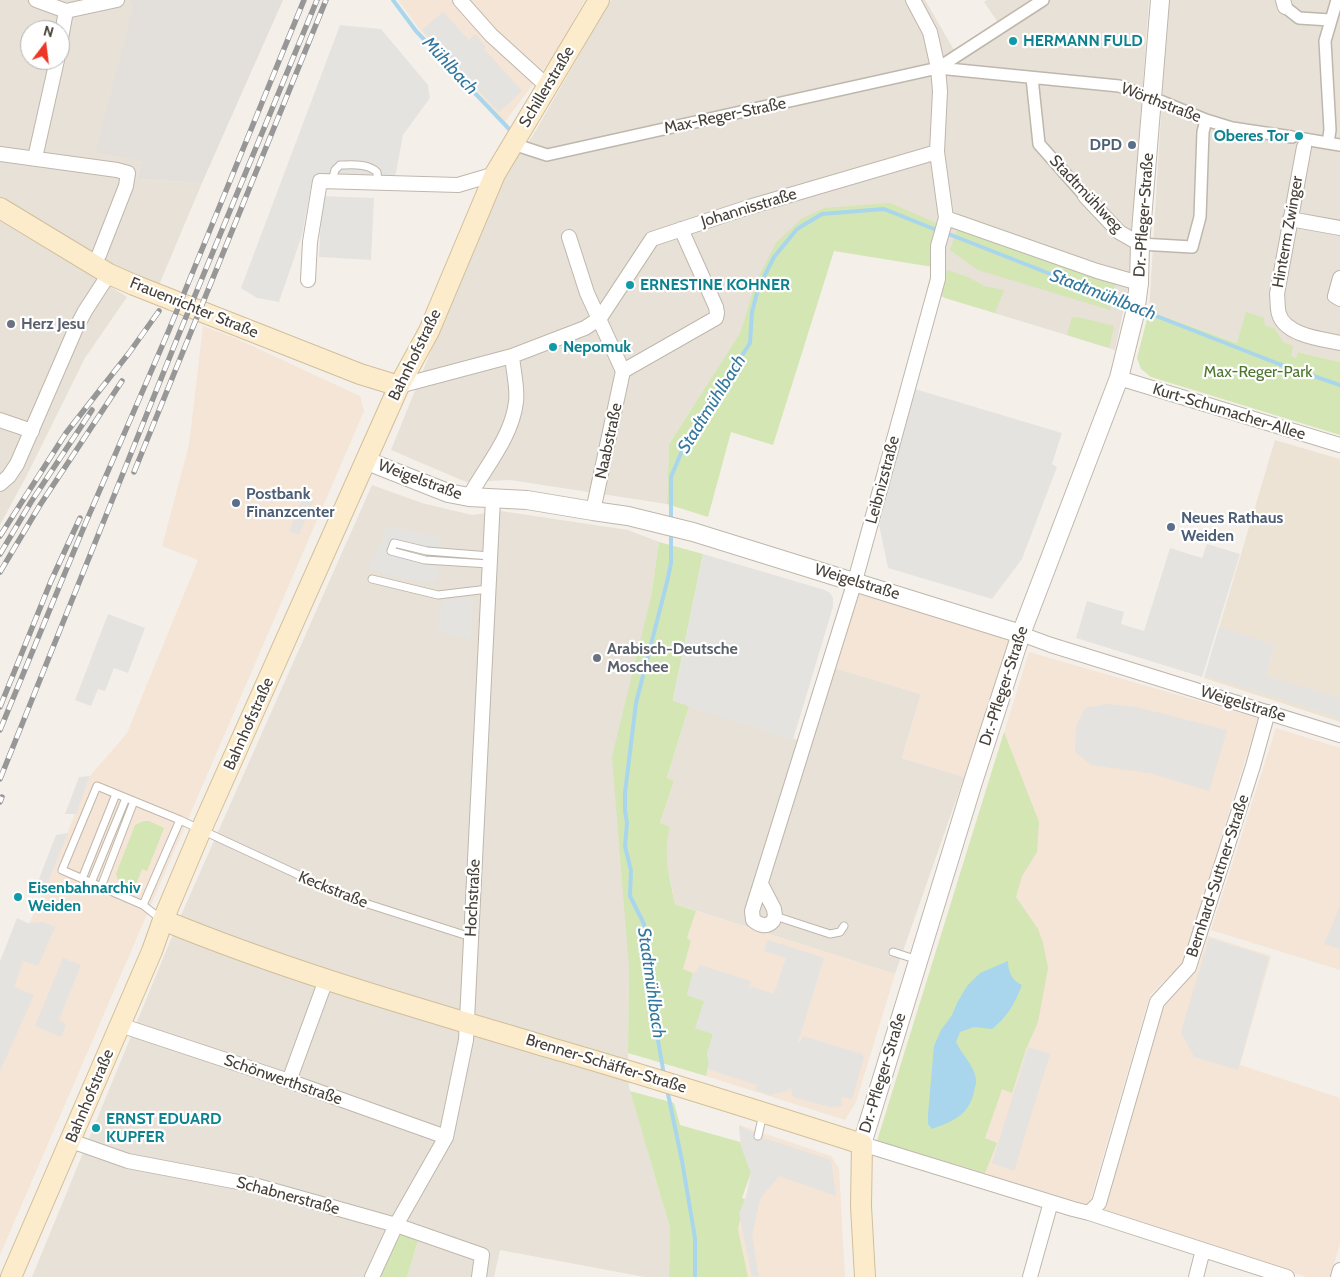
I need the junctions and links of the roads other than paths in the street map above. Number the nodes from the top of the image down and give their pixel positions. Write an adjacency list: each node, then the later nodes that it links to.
1 (36, 0): 10 (street)
2 (117, 0): 10 (street)
3 (460, 0): 16 (street)
4 (599, 0): 16 (main road, Schillerstraße)
5 (913, 0): 13 (street, Leibnizstraße)
6 (1043, 0): 13 (street)
7 (1160, 0): 17 (street, Dr.-Pfleger-Straße)
8 (1337, 0): 12 (street)
9 (1284, 3): 12 (street)
10 (66, 11): 11 (street)
11 (64, 20)
12 (1330, 20): 20 (street)
13 (938, 68): 15 (street, Wörthstraße); 21 (street, Max-Reger-Straße); 23 (street, Leibnizstraße)
14 (55, 70): 25 (street)
15 (1032, 78): 17 (street, Wörthstraße); 27 (street, Stadtmühlweg)
16 (547, 86): 21 (main road, Schillerstraße)
17 (1153, 98): 18 (street, Wörthstraße); 34 (street, Dr.-Pfleger-Straße)
18 (1206, 120): 19 (street, Wörthstraße); 34 (street, Stadtmühlweg)
19 (1301, 140): 20 (street, Wörthstraße); 29 (street, Hinterm Zwinger)
20 (1328, 143): 22 (street, Wörthstraße)
21 (513, 144): 26 (main road, Schillerstraße)
22 (1340, 144)
23 (937, 152): 30 (street, Leibnizstraße); 32 (street, Johannisstraße)
24 (0, 154): 25 (street)
25 (35, 158): 35 (street)
26 (495, 174): 38 (street); 46 (main road, Bahnhofstraße)
27 (1085, 196): 34 (street, Stadtmühlweg)
28 (0, 208): 36 (main road, Frauenrichter Straße)
29 (1290, 220): 31 (street); 42 (street, Hinterm Zwinger)
30 (945, 223): 39 (street); 57 (street, Leibnizstraße)
31 (1340, 228)
32 (681, 229): 41 (street, Johannisstraße); 44 (street)
33 (569, 237): 41 (street)
34 (1140, 244): 39 (street, Dr.-Pfleger-Straße)
35 (98, 255)
36 (109, 274): 46 (main road, Frauenrichter Straße); 48 (street)
37 (1340, 278): 40 (street)
38 (308, 280)
39 (1137, 298): 45 (street, Dr.-Pfleger-Straße)
40 (1340, 299)
41 (600, 318): 43 (street, Johannisstraße); 44 (street)
42 (1340, 343)
43 (512, 356): 46 (street, Johannisstraße); 52 (street)
44 (623, 372): 54 (street, Naabstraße)
45 (1118, 378): 49 (street, Kurt-Schumacher-Allee); 59 (street, Dr.-Pfleger-Straße)
46 (399, 386): 50 (main road, Bahnhofstraße)
47 (0, 420): 48 (street)
48 (32, 431): 51 (street)
49 (1340, 446)
50 (367, 461): 52 (street, Weigelstraße); 66 (main road, Bahnhofstraße)
51 (0, 484)
52 (469, 498): 53 (street, Weigelstraße)
53 (493, 499): 54 (street, Weigelstraße); 55 (street, Hochstraße)
54 (594, 511): 57 (street, Weigelstraße)
55 (490, 560): 55 (lane); 58 (street, Hochstraße)
56 (372, 579): 58 (lane)
57 (855, 582): 59 (street, Weigelstraße); 69 (street, Leibnizstraße)
58 (488, 589): 75 (street, Hochstraße)
59 (1021, 634): 60 (street, Weigelstraße); 77 (street, Dr.-Pfleger-Straße)
60 (1268, 712): 61 (street, Weigelstraße); 88 (street, Bernhard-Suttner-Straße)
61 (1340, 735)
62 (116, 794): 63 (lane, Keckstraße); 67 (lane); 67 (lane, Keckstraße)
63 (126, 798): 64 (lane, Keckstraße); 68 (lane)
64 (134, 801): 65 (lane, Keckstraße); 70 (lane)
65 (180, 820): 66 (lane, Keckstraße); 71 (lane)
66 (201, 830): 73 (main road, Bahnhofstraße); 75 (lane, Keckstraße)
67 (82, 879): 68 (lane)
68 (91, 883): 70 (lane)
69 (761, 884): 72 (street); 72 (street, Leibnizstraße)
70 (101, 887): 71 (lane)
71 (143, 906): 73 (lane)
72 (775, 916): 74 (lane)
73 (163, 920): 78 (main road, Brenner-Schäffer-Straße); 80 (main road, Bahnhofstraße)
74 (844, 926)
75 (471, 938): 79 (street, Hochstraße)
76 (893, 952): 77 (lane)
77 (918, 960): 86 (street, Dr.-Pfleger-Straße)
78 (326, 980): 79 (main road, Brenner-Schäffer-Straße); 81 (street)
79 (466, 1022): 82 (main road, Brenner-Schäffer-Straße); 84 (street, Hochstraße)
80 (120, 1025): 81 (street, Schönwerthstraße); 85 (main road, Bahnhofstraße)
81 (289, 1081): 84 (street, Schönwerthstraße)
82 (764, 1113): 83 (lane); 86 (main road, Brenner-Schäffer-Straße)
83 (758, 1136)
84 (446, 1137): 89 (street, Hochstraße)
85 (70, 1141): 89 (street, Schabnerstraße); 92 (main road, Bahnhofstraße)
86 (862, 1144): 87 (street, Brenner-Schäffer-Straße); 95 (main road, Dr.-Pfleger-Straße)
87 (1051, 1202): 88 (street, Brenner-Schäffer-Straße); 96 (street)
88 (1094, 1208): 90 (street, Brenner-Schäffer-Straße)
89 (396, 1225): 93 (street, Hochstraße); 94 (street, Schabnerstraße)
90 (1203, 1250): 97 (street); 98 (street, Brenner-Schäffer-Straße)
91 (1340, 1270): 99 (street)
92 (11, 1277)
93 (372, 1277)
94 (478, 1277)
95 (865, 1277)
96 (1030, 1277)
97 (1196, 1277)
98 (1287, 1277)
99 (1338, 1277)

